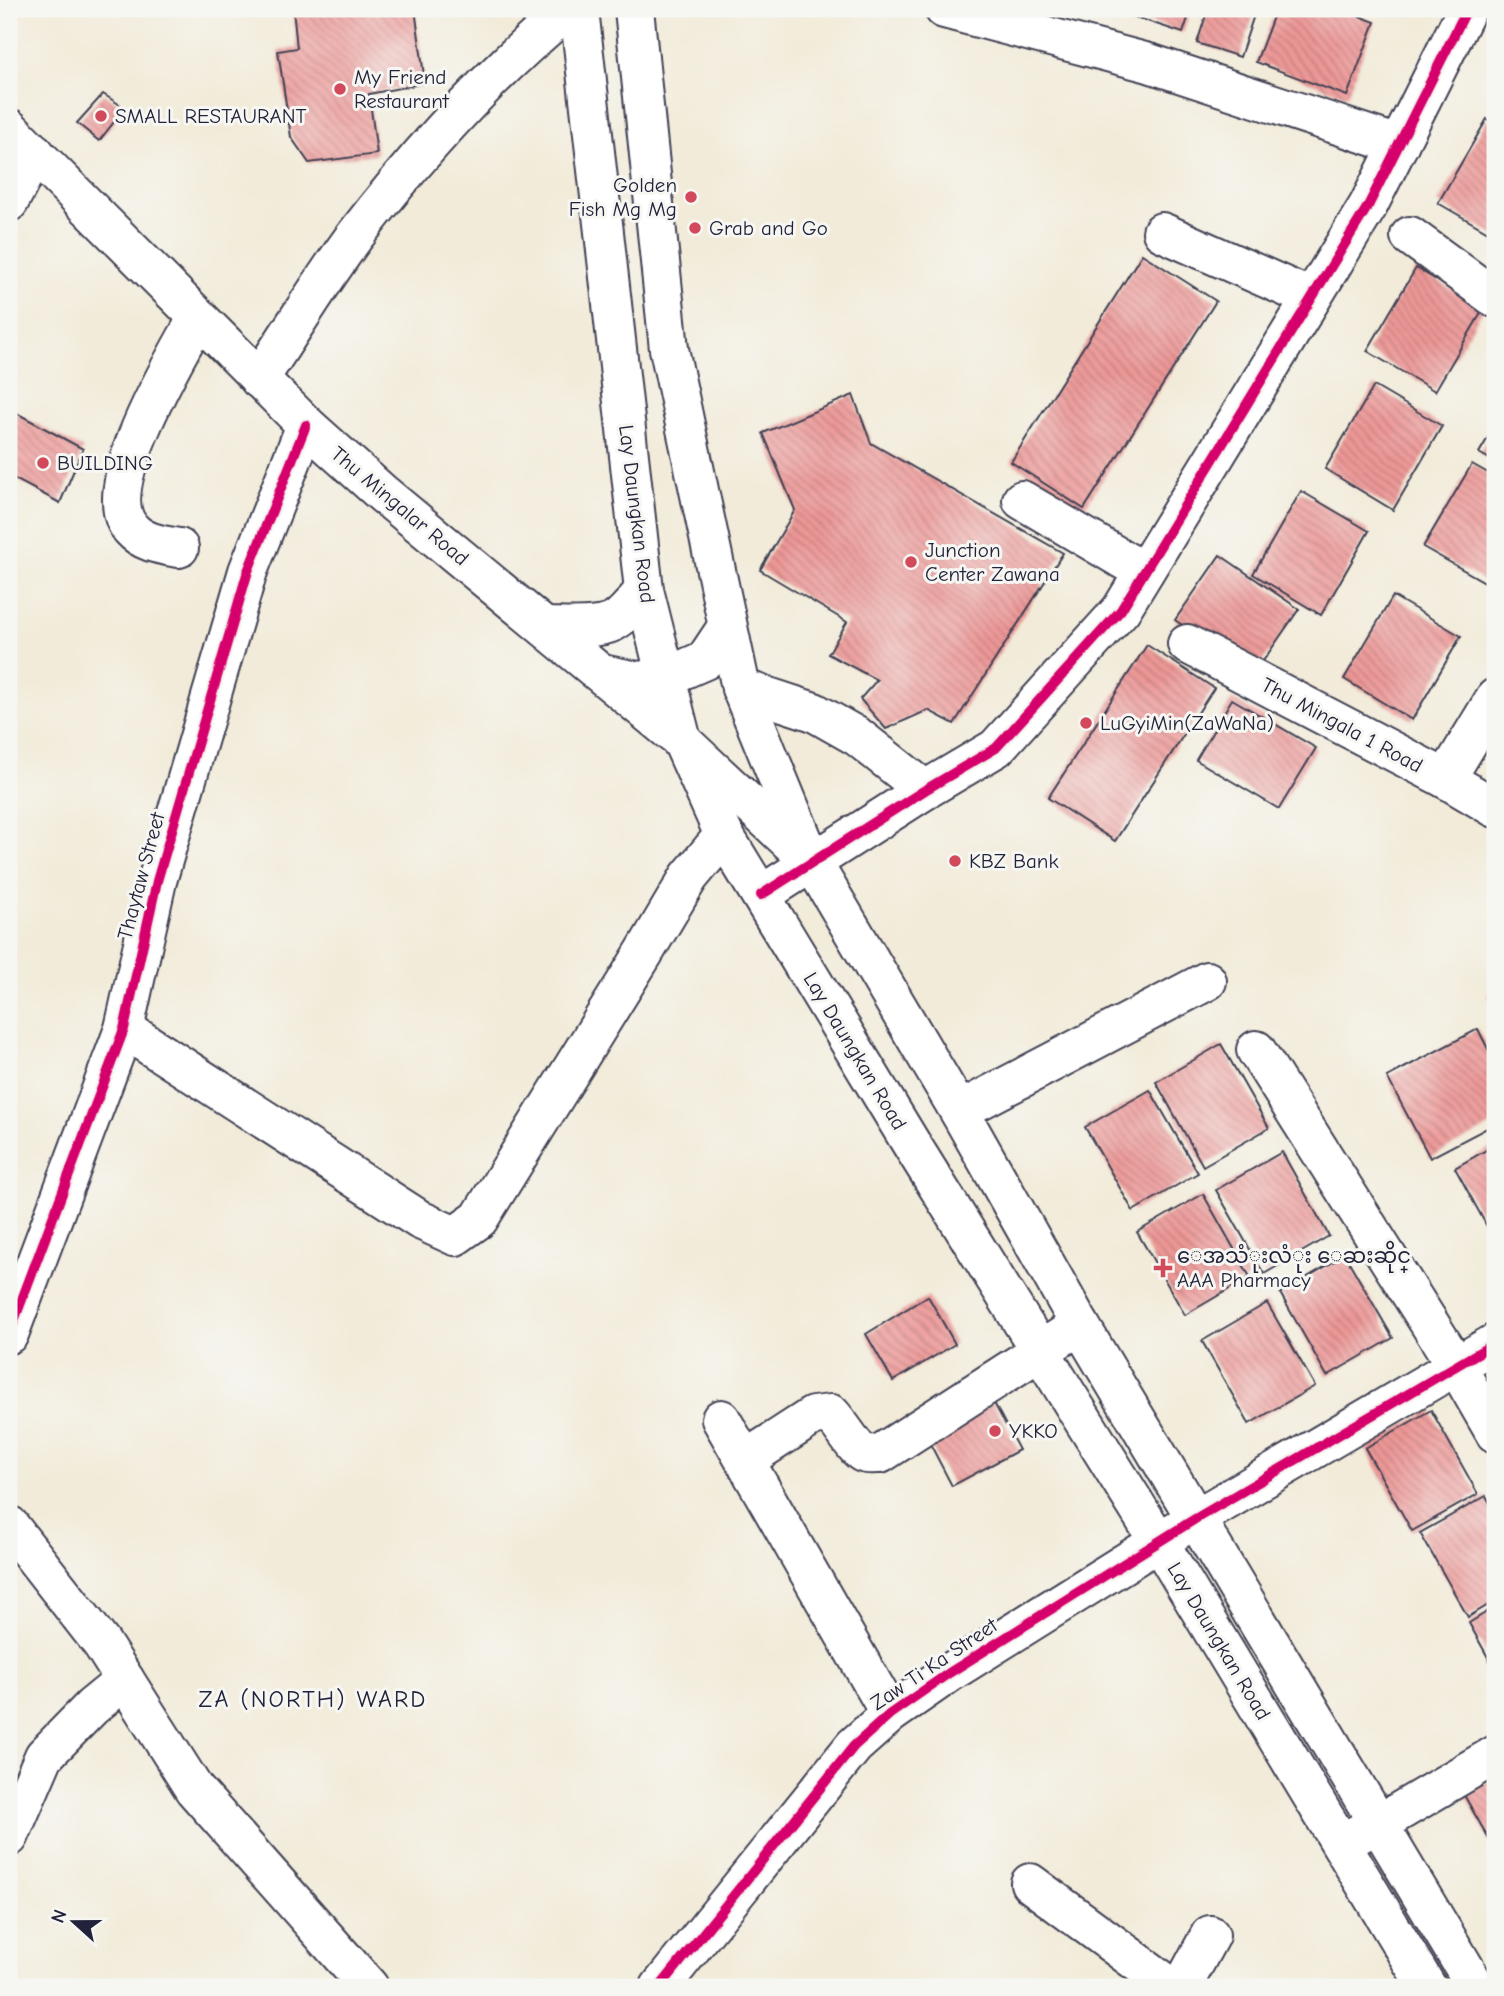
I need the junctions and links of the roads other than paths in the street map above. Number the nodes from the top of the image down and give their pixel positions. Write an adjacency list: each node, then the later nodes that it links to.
1 (569, 9): 14 (street)
2 (579, 9): 19 (street, Lay Daungkan Road)
3 (634, 9): 21 (street, Lay Daungkan Road)
4 (944, 9): 7 (street)
5 (1467, 9): 7 (street)
6 (22, 141): 8 (street); 13 (street, Thu Mingalar Road)
7 (1399, 145): 11 (street)
8 (9, 202)
9 (1162, 232): 11 (street)
10 (1410, 236): 12 (street)
11 (1311, 298): 18 (street)
12 (1495, 298)
13 (198, 317): 14 (street, Thu Mingalar Road); 17 (street)
14 (259, 379): 15 (street, Thu Mingalar Road)
15 (306, 425): 20 (street, Thu Mingalar Road); 35 (street, Thaytaw Street)
16 (1022, 500): 18 (street)
17 (179, 548)
18 (1144, 572): 29 (street)
19 (644, 590): 20 (street); 24 (street, Lay Daungkan Road)
20 (545, 627): 23 (street, Thu Mingalar Road)
21 (727, 627): 24 (street); 25 (street, Lay Daungkan Road)
22 (1187, 643): 28 (street, Thu Mingala 1 Road)
23 (602, 674): 24 (street); 27 (street, Thu Mingalar Road)
24 (666, 677): 27 (street, Lay Daungkan Road)
25 (741, 688): 29 (street); 32 (street, Lay Daungkan Road)
26 (1495, 698): 28 (street)
27 (682, 741): 31 (street, Lay Daungkan Road); 32 (street, Thu Mingalar Road)
28 (1446, 779): 30 (street, Thu Mingala 1 Road)
29 (925, 790): 32 (street)
30 (1495, 808)
31 (724, 835): 33 (street, Lay Daungkan Road); 35 (street)
32 (812, 862): 33 (street); 37 (street, Lay Daungkan Road)
33 (761, 895): 41 (street, Lay Daungkan Road)
34 (1207, 981): 37 (street)
35 (124, 1028): 39 (street, Thaytaw Street)
36 (1256, 1050): 42 (street)
37 (959, 1111): 38 (street, Lay Daungkan Road)
38 (1080, 1325): 41 (street); 46 (street, Lay Daungkan Road)
39 (9, 1334)
40 (1495, 1343): 42 (street, Zaw Ti Ka Street)
41 (1040, 1352): 45 (street); 48 (street, Lay Daungkan Road)
42 (1457, 1367): 44 (street); 46 (street, Zaw Ti Ka Street)
43 (721, 1419): 45 (street)
44 (1495, 1433)
45 (745, 1460): 50 (street)
46 (1195, 1519): 48 (street, Zaw Ti Ka Street); 52 (street, Lay Daungkan Road)
47 (9, 1525): 49 (street)
48 (1159, 1542): 50 (street, Zaw Ti Ka Street); 54 (street, Lay Daungkan Road)
49 (125, 1680): 53 (street); 57 (street)
50 (890, 1714): 58 (street, Zaw Ti Ka Street)
51 (1495, 1755): 52 (street)
52 (1380, 1823): 54 (street); 62 (street, Lay Daungkan Road)
53 (9, 1837)
54 (1341, 1843): 61 (street, Lay Daungkan Road)
55 (1030, 1883): 59 (street)
56 (1210, 1935): 60 (street)
57 (369, 1987)
58 (660, 1987)
59 (1171, 1987)
60 (1182, 1987)
61 (1427, 1987)
62 (1476, 1987)

